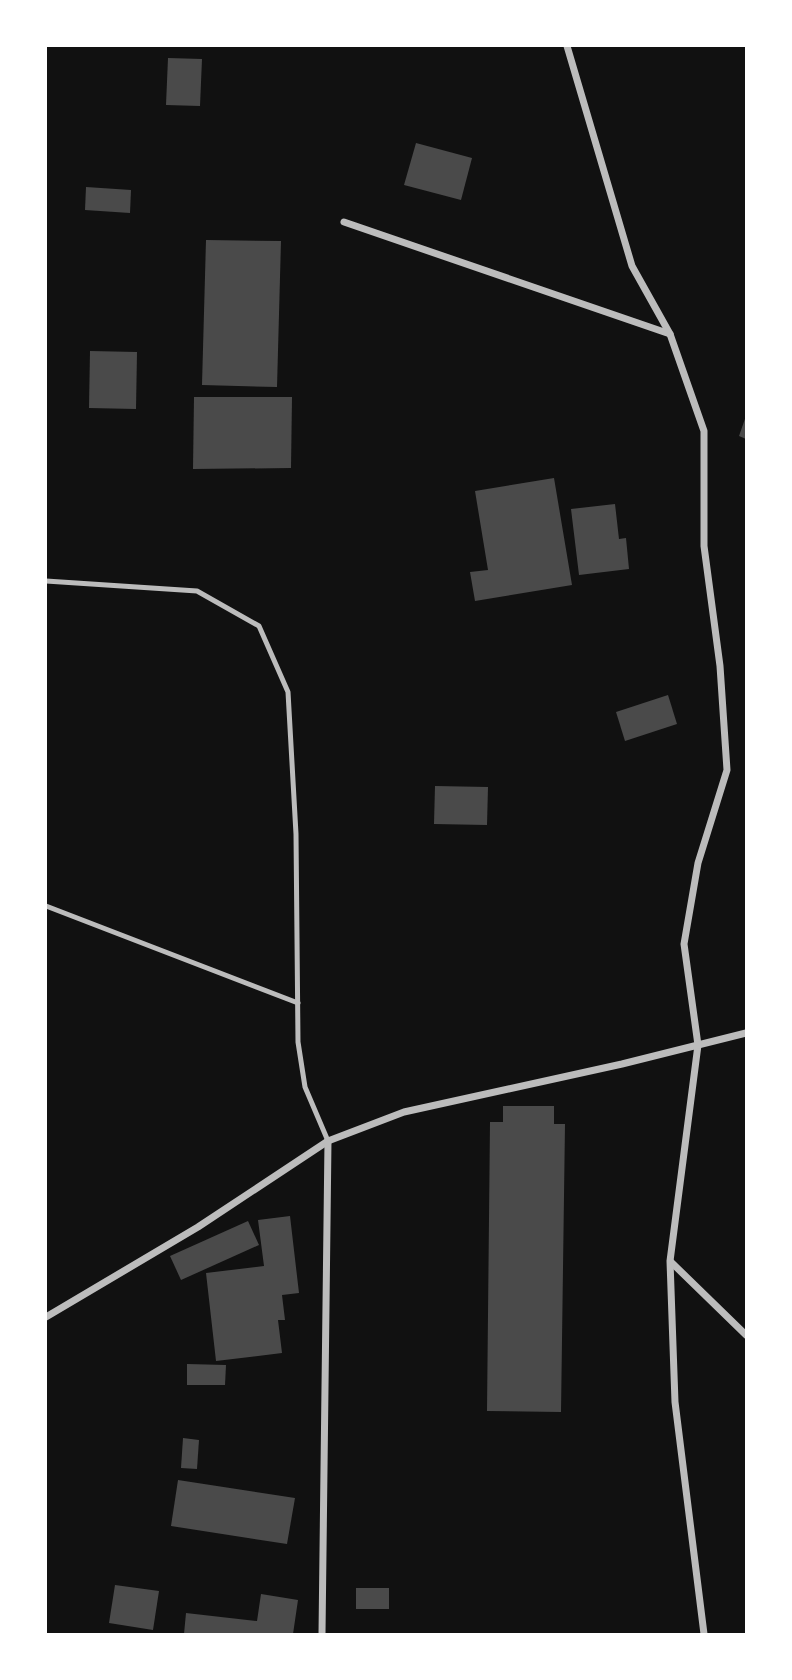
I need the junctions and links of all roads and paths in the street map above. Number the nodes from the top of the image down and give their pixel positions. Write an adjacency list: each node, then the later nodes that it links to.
1 (567, 46): 3 (street)
2 (344, 222): 3 (street)
3 (670, 334): 8 (street)
4 (46, 581): 6 (lane)
5 (46, 906): 6 (lane)
6 (298, 1003): 9 (lane)
7 (747, 1033): 8 (street)
8 (698, 1045): 9 (street); 10 (street)
9 (328, 1141): 11 (street); 13 (street)
10 (670, 1261): 12 (street); 14 (street)
11 (46, 1317)
12 (747, 1335)
13 (322, 1634)
14 (704, 1634)

